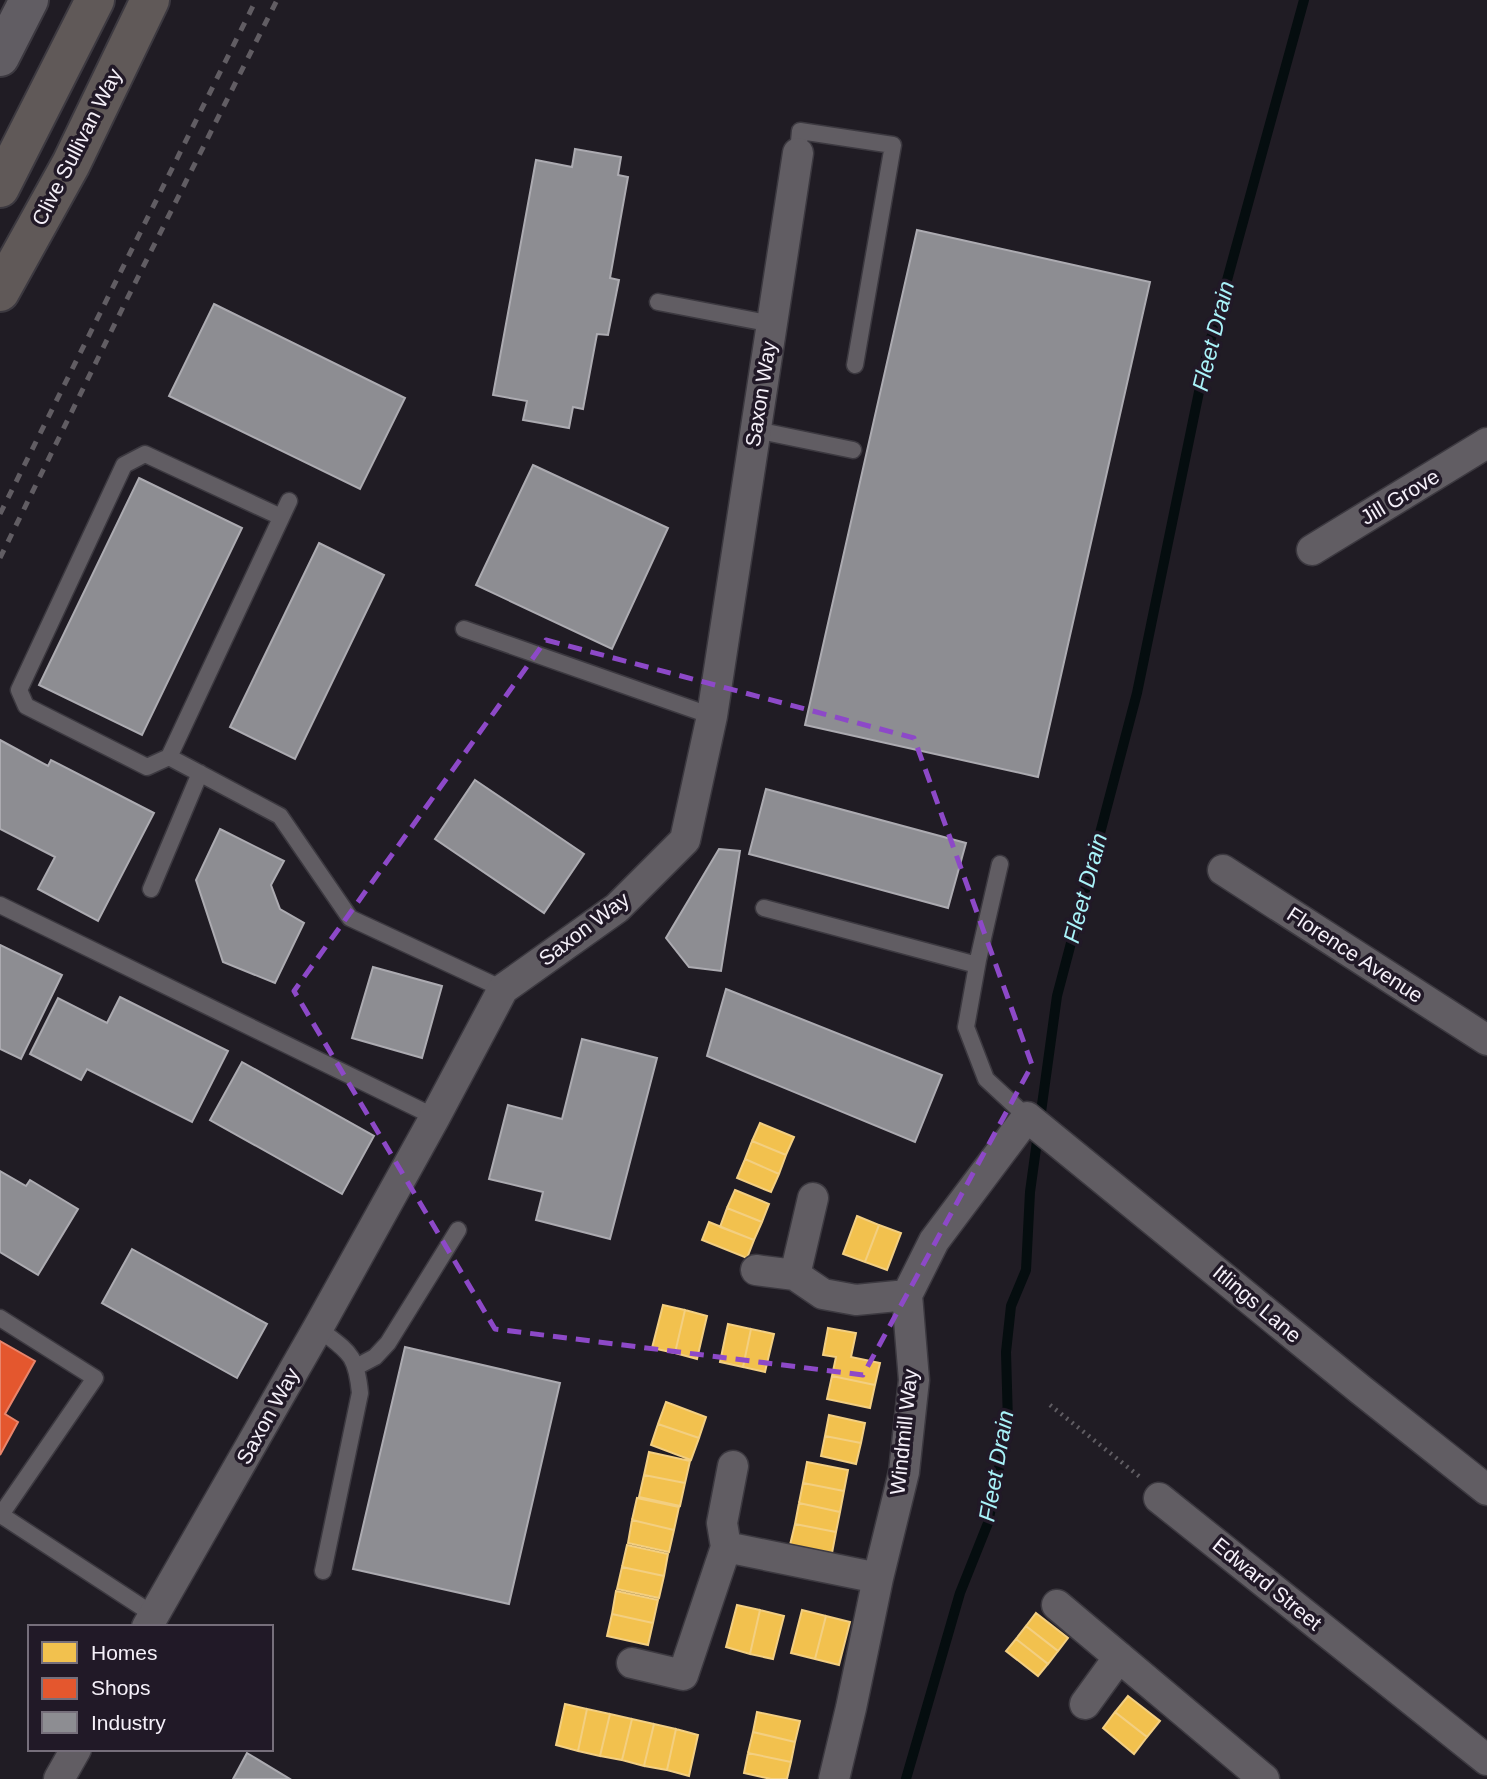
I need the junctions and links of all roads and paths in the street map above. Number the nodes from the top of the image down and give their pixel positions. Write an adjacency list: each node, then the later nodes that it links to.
1 (29, 0): 4 (street)
2 (95, 0): 6 (highway)
3 (150, 0): 7 (highway, Clive Sullivan Way)
4 (0, 57)
5 (798, 153): 9 (street, Saxon Way); 10 (lane)
6 (0, 188)
7 (0, 292)
8 (658, 302): 9 (lane)
9 (772, 324): 11 (street, Saxon Way)
10 (855, 365)
11 (755, 430): 13 (lane); 18 (street, Saxon Way)
12 (1487, 443): 16 (street, Jill Grove)
13 (853, 450)
14 (289, 501): 15 (lane)
15 (281, 517): 19 (lane); 19 (lane)
16 (1312, 551)
17 (464, 629): 18 (lane)
18 (712, 716): 27 (street, Saxon Way)
19 (169, 757): 20 (lane)
20 (200, 773): 23 (lane); 27 (lane)
21 (1000, 864): 26 (lane)
22 (1223, 870): 28 (street, Florence Avenue)
23 (151, 889)
24 (0, 905): 29 (lane)
25 (764, 908): 26 (lane)
26 (977, 965): 30 (lane)
27 (503, 989): 29 (street, Saxon Way)
28 (1487, 1040)
29 (435, 1117): 37 (street, Saxon Way)
30 (1027, 1117): 35 (street); 41 (street, Itlings Lane)
31 (813, 1198): 34 (street)
32 (457, 1230): 38 (lane)
33 (756, 1270): 34 (street)
34 (795, 1275): 35 (street)
35 (907, 1295): 46 (street, Windmill Way)
36 (0, 1318): 43 (lane)
37 (318, 1328): 38 (lane); 48 (street, Saxon Way)
38 (358, 1366): 45 (lane)
39 (1051, 1405): 42 (path)
40 (733, 1465): 44 (street)
41 (1487, 1490)
42 (1159, 1498): 53 (street, Edward Street)
43 (0, 1515): 48 (lane)
44 (726, 1547): 46 (street); 50 (street)
45 (323, 1571)
46 (878, 1578): 55 (street, Windmill Way)
47 (1057, 1605): 49 (street)
48 (150, 1621)
49 (1119, 1657): 51 (street); 56 (street)
50 (632, 1663)
51 (1084, 1704)
52 (75, 1751): 54 (street)
53 (1487, 1759)
54 (59, 1779)
55 (834, 1779)
56 (1264, 1779)

